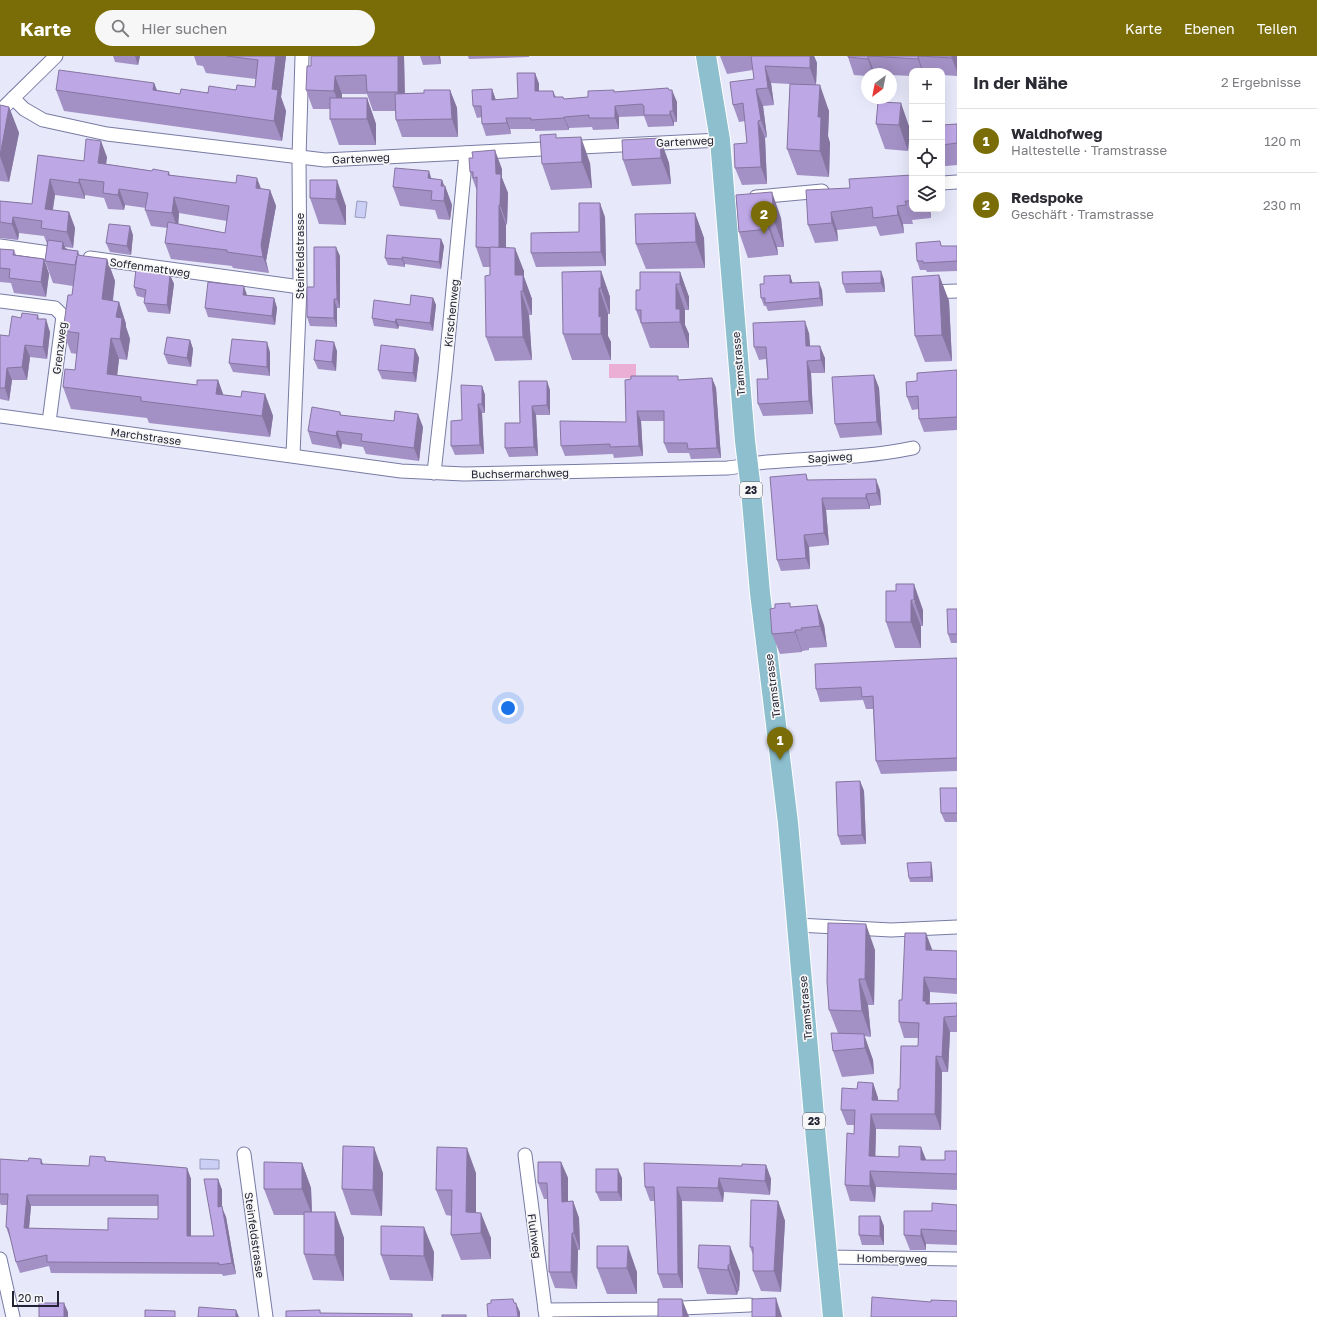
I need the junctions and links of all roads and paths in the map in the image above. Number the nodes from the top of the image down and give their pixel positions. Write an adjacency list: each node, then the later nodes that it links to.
1 (56, 56): 4 (street)
2 (302, 56): 8 (street, Steinfeldstrasse)
3 (706, 56): 6 (main road, Tramstrasse / 23)
4 (13, 98): 5 (street); 8 (street, Gartenweg)
5 (0, 112)
6 (720, 140): 7 (street, Gartenweg); 12 (main road, Tramstrasse / 23)
7 (466, 153): 8 (street, Gartenweg); 23 (street, Kirschenweg)
8 (299, 158): 14 (street, Steinfeldstrasse)
9 (957, 182): 10 (street)
10 (945, 183)
11 (838, 190): 12 (street)
12 (725, 200): 22 (main road, Tramstrasse / 23)
13 (0, 246): 14 (street, Soffenmattweg)
14 (300, 287): 21 (street, Steinfeldstrasse)
15 (957, 291): 16 (street)
16 (920, 292)
17 (0, 301): 19 (street, Grenzweg)
18 (0, 416): 19 (street, Marchstrasse)
19 (49, 422): 21 (street, Marchstrasse)
20 (913, 448): 22 (street, Sagiweg)
21 (293, 455): 23 (street, Buchsermarchweg)
22 (748, 466): 23 (street, Buchsermarchweg); 24 (main road, Tramstrasse / 23)
23 (434, 473)
24 (798, 925): 25 (street); 28 (main road, Tramstrasse / 23)
25 (957, 927)
26 (244, 1154): 34 (street, Steinfeldstrasse)
27 (525, 1155): 32 (street, Fluhweg)
28 (828, 1257): 30 (street, Hombergweg); 35 (main road, Tramstrasse / 23)
29 (0, 1259): 33 (street)
30 (957, 1259)
31 (750, 1305): 32 (street)
32 (546, 1314)
33 (13, 1317)
34 (266, 1317)
35 (834, 1317)

